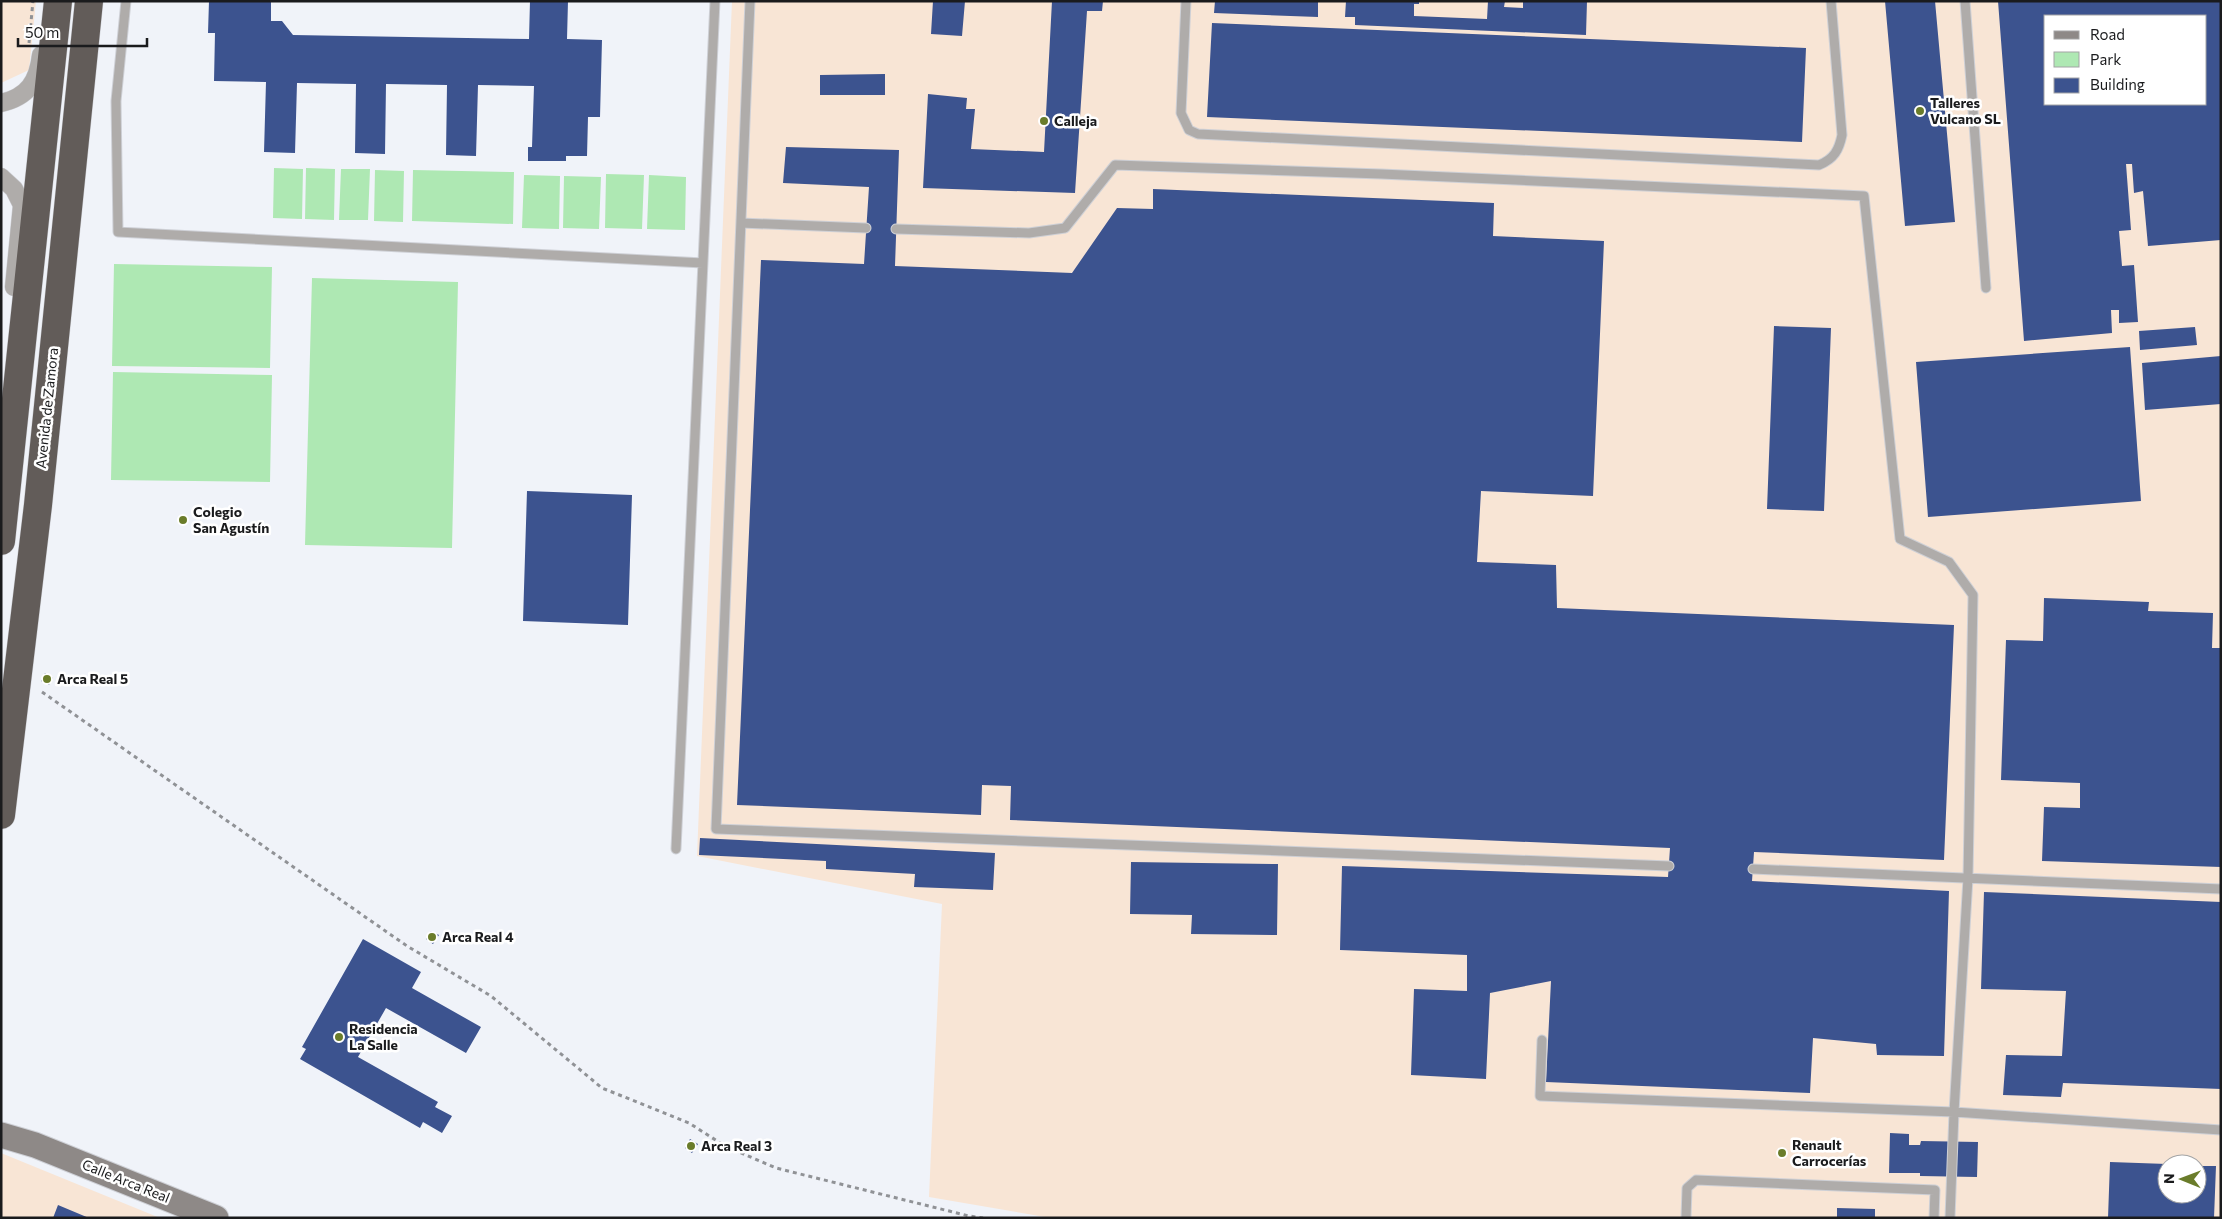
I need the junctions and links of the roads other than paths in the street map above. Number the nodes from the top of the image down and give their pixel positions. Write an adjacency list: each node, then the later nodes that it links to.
1 (56, 1): 9 (street); 16 (highway)
2 (89, 1): 18 (highway, Avenida de Zamora)
3 (126, 1): 14 (lane)
4 (715, 1): 14 (lane)
5 (750, 1): 11 (lane)
6 (1186, 1): 7 (lane)
7 (1831, 1)
8 (1965, 1): 15 (lane)
9 (1, 103)
10 (1, 177): 16 (street)
11 (741, 223): 12 (lane); 20 (lane)
12 (866, 228)
13 (896, 229): 22 (lane)
14 (703, 263): 19 (lane)
15 (1986, 288)
16 (11, 440): 17 (highway)
17 (1, 541)
18 (1, 815)
19 (676, 848)
20 (1669, 866)
21 (1753, 869): 22 (lane)
22 (1968, 878): 23 (lane); 25 (lane)
23 (2221, 888)
24 (1542, 1040): 25 (lane)
25 (1954, 1112): 27 (lane); 33 (lane)
26 (1, 1125): 29 (street, Calle Arca Real)
27 (2221, 1130)
28 (1, 1135): 29 (street, Calle Arca Real)
29 (35, 1145): 30 (street, Calle Arca Real)
30 (216, 1218)
31 (1686, 1218): 32 (lane)
32 (1934, 1218)
33 (1950, 1218)

